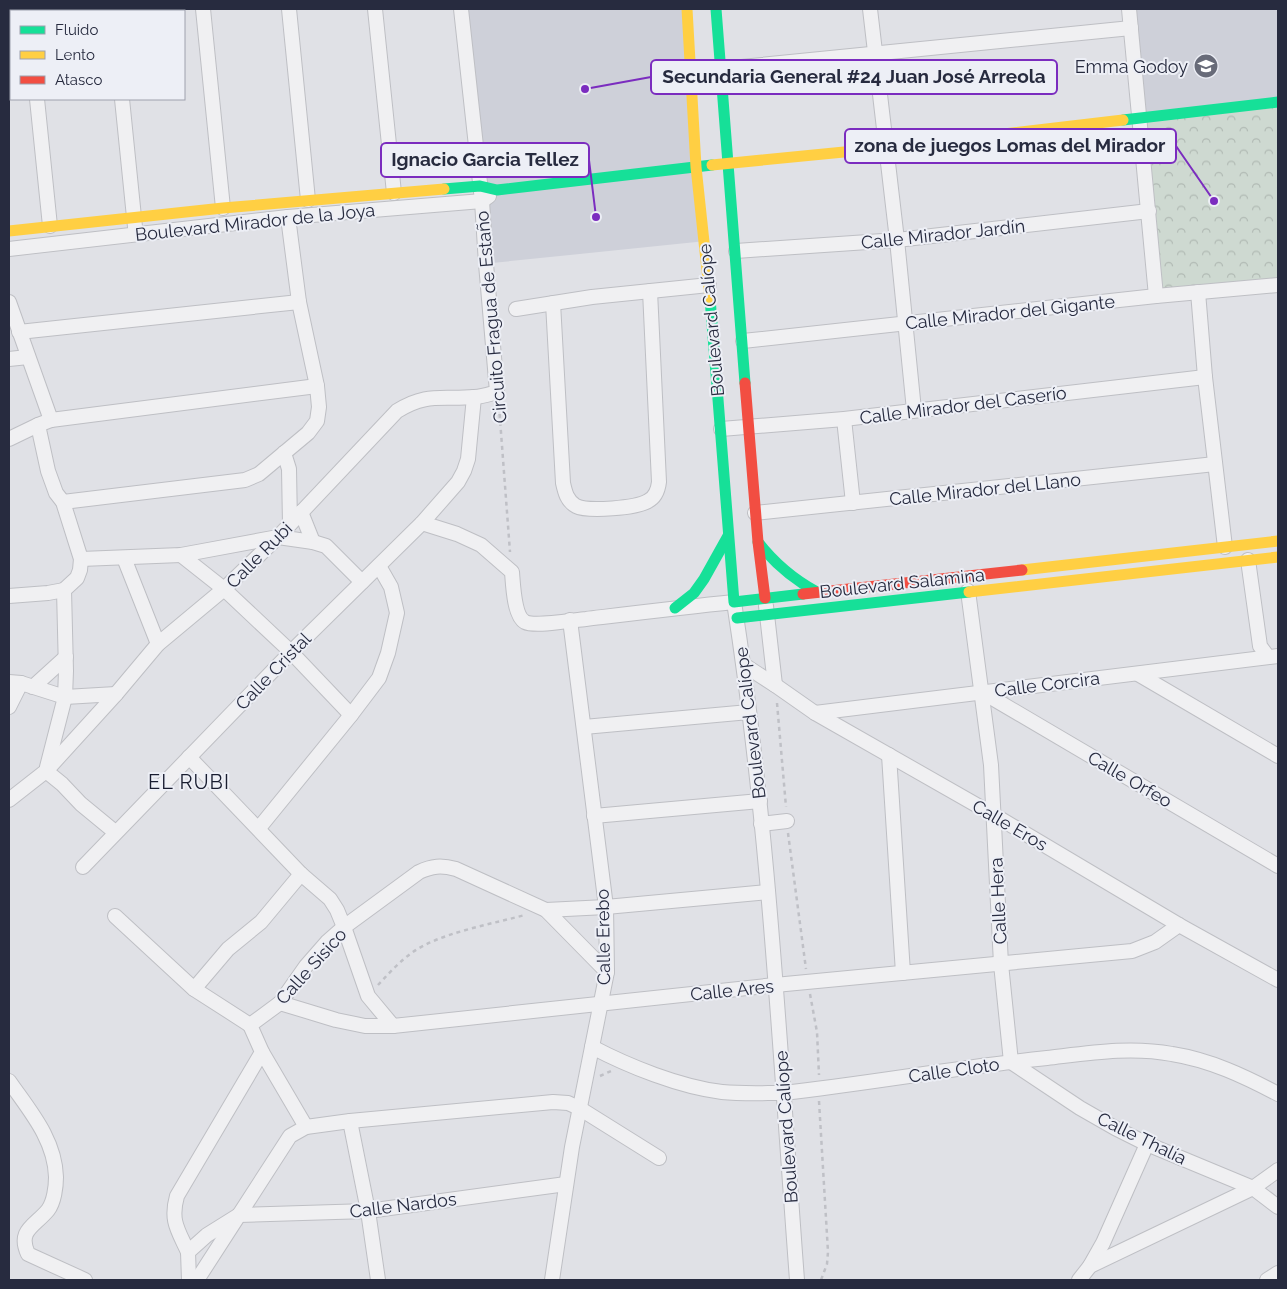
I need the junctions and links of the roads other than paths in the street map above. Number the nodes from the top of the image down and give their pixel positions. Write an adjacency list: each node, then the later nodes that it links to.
1 (203, 9): 24 (street)
2 (289, 9): 22 (street)
3 (375, 9): 21 (street)
4 (461, 9): 19 (street, Circuito Fragua de Estaño)
5 (687, 9): 18 (street, Boulevard Calíope)
6 (716, 9): 11 (street, Boulevard Calíope)
7 (870, 9): 10 (street)
8 (1129, 9): 9 (street)
9 (1131, 28): 10 (street); 15 (street)
10 (875, 55): 11 (street); 16 (street)
11 (721, 69): 17 (street, Boulevard Calíope)
12 (36, 100): 28 (street)
13 (122, 100): 27 (street)
14 (1278, 102): 15 (street, Boulevard Mirador de la Joya)
15 (1139, 118): 16 (street, Boulevard Mirador de la Joya); 25 (street)
16 (885, 148): 17 (street, Boulevard Mirador de la Joya); 31 (street)
17 (729, 164): 18 (street, Boulevard Mirador de la Joya); 33 (street, Boulevard Calíope)
18 (696, 167): 20 (street, Boulevard Mirador de la Joya); 34 (street, Boulevard Calíope)
19 (480, 186): 20 (street, Boulevard Mirador de la Joya); 21 (street, Boulevard Mirador de la Joya); 23 (street, Circuito Fragua de Estaño)
20 (497, 190): 23 (street, Boulevard Mirador de la Joya)
21 (394, 192): 22 (street, Boulevard Mirador de la Joya)
22 (308, 200): 24 (street, Boulevard Mirador de la Joya)
23 (482, 201): 26 (street, Boulevard Mirador de la Joya); 50 (street, Circuito Fragua de Estaño)
24 (223, 208): 27 (street, Boulevard Mirador de la Joya)
25 (1149, 211): 31 (street, Calle Mirador Jardín); 38 (street)
26 (288, 217): 30 (street, Boulevard Mirador de la Joya); 40 (street)
27 (134, 218): 28 (street, Boulevard Mirador de la Joya); 30 (street)
28 (50, 226): 29 (street, Boulevard Mirador de la Joya)
29 (9, 231)
30 (136, 235): 32 (street, Boulevard Mirador de la Joya)
31 (897, 240): 33 (street, Calle Mirador Jardín); 43 (street)
32 (9, 249)
33 (736, 251): 45 (street, Boulevard Calíope)
34 (709, 285): 36 (street); 57 (street, Boulevard Calíope)
35 (1278, 285): 37 (street, Calle Mirador del Gigante)
36 (650, 291): 41 (street); 41 (street)
37 (1198, 292): 38 (street, Calle Mirador del Gigante); 48 (street)
38 (1156, 296): 43 (street, Calle Mirador del Gigante)
39 (9, 302): 44 (street)
40 (299, 302): 44 (street); 49 (street)
41 (553, 303): 42 (street)
42 (516, 309)
43 (905, 323): 45 (street, Calle Mirador del Gigante); 52 (street)
44 (19, 332): 46 (street)
45 (743, 341): 56 (street, Boulevard Calíope)
46 (28, 357): 47 (street); 54 (street)
47 (9, 359)
48 (1205, 377): 52 (street, Calle Mirador del Caserío); 60 (street)
49 (317, 386): 54 (street); 59 (street)
50 (497, 392): 51 (street, Calle Rubi)
51 (474, 397): 63 (street, Calle Rubi); 65 (street, Calle Cristal)
52 (914, 410): 53 (street, Calle Mirador del Caserío)
53 (844, 419): 56 (street, Calle Mirador del Caserío); 62 (street)
54 (51, 420): 55 (street)
55 (38, 425): 58 (street); 61 (street)
56 (749, 427): 57 (street, Calle Mirador del Caserío); 64 (street, Boulevard Calíope)
57 (721, 429): 67 (street, Boulevard Calíope)
58 (9, 439)
59 (284, 453): 61 (street); 66 (street)
60 (1215, 464): 62 (street, Calle Mirador del Llano); 72 (street)
61 (63, 502): 76 (street)
62 (852, 503): 64 (street, Calle Mirador del Llano)
63 (301, 512): 66 (street, Calle Rubi); 70 (street)
64 (755, 512): 71 (street, Boulevard Calíope)
65 (422, 523): 78 (street, Calle Cristal); 90 (street, Boulevard Salamina)
66 (290, 524): 68 (street, Calle Rubi)
67 (728, 536): 86 (street, Boulevard Calíope); 87 (street)
68 (278, 537): 70 (street); 73 (street); 80 (street, Calle Rubi)
69 (1278, 541): 72 (street, Boulevard Salamina)
70 (313, 542): 79 (street)
71 (758, 542): 83 (street); 85 (street, Boulevard Calíope)
72 (1225, 547): 83 (street, Boulevard Salamina)
73 (181, 556): 75 (street); 80 (street)
74 (1278, 557): 77 (street, Boulevard Salamina)
75 (124, 558): 76 (street); 91 (street)
76 (81, 559): 81 (street)
77 (1248, 560): 82 (street, Boulevard Salamina); 94 (street)
78 (379, 566): 79 (street, Calle Cristal); 105 (street)
79 (362, 582): 92 (street, Calle Cristal)
80 (224, 589): 91 (street, Calle Rubi); 92 (street)
81 (64, 590): 84 (street); 93 (street)
82 (968, 591): 88 (street, Boulevard Salamina); 99 (street, Calle Hera)
83 (818, 592): 85 (street, Boulevard Salamina)
84 (9, 596)
85 (765, 598): 86 (street, Boulevard Salamina); 88 (street)
86 (734, 602): 87 (street, Boulevard Salamina); 89 (street, Boulevard Calíope)
87 (675, 608): 90 (street, Boulevard Salamina)
88 (767, 614): 89 (street, Boulevard Salamina); 98 (street)
89 (737, 618): 95 (street, Boulevard Calíope)
90 (570, 620): 106 (street, Calle Erebo)
91 (158, 644): 100 (street, Calle Rubi)
92 (291, 652): 105 (street); 109 (street, Calle Cristal)
93 (66, 657): 97 (street); 101 (street)
94 (1273, 657): 96 (street, Calle Corcira)
95 (744, 665): 98 (street, Calle Eros); 103 (street, Boulevard Calíope)
96 (1138, 674): 99 (street, Calle Corcira); 108 (street)
97 (21, 684): 101 (street); 102 (street)
98 (775, 684): 104 (street, Calle Eros)
99 (982, 692): 104 (street, Calle Corcira); 113 (street, Calle Hera); 119 (street, Calle Orfeo)
100 (116, 694): 101 (street); 110 (street, Calle Rubi)
101 (65, 697): 110 (street)
102 (9, 707)
103 (749, 712): 106 (street); 112 (street, Boulevard Calíope)
104 (815, 713): 107 (street, Calle Eros)
105 (351, 716): 117 (street)
106 (584, 728): 114 (street, Calle Erebo)
107 (889, 755): 113 (street, Calle Eros); 130 (street)
108 (1278, 756)
109 (189, 757): 117 (street); 118 (street, Calle Cristal)
110 (46, 770): 111 (street, Calle Rubi); 118 (street)
111 (9, 800)
112 (760, 802): 114 (street); 116 (street, Boulevard Calíope)
113 (994, 815): 126 (street, Calle Eros); 128 (street, Calle Hera)
114 (594, 816): 123 (street, Calle Erebo)
115 (787, 821): 116 (street)
116 (761, 824): 122 (street, Boulevard Calíope)
117 (259, 828): 121 (street)
118 (115, 832): 120 (street, Calle Cristal)
119 (1278, 866)
120 (83, 867)
121 (301, 874): 127 (street); 133 (street)
122 (768, 892): 123 (street); 132 (street, Boulevard Calíope)
123 (606, 907): 124 (street); 129 (street, Calle Erebo)
124 (546, 910): 127 (street, Calle Sisico); 129 (street)
125 (114, 916): 133 (street)
126 (1179, 925): 128 (street, Calle Ares); 131 (street, Calle Eros)
127 (344, 927): 134 (street, Calle Sisico); 137 (street)
128 (1001, 964): 130 (street, Calle Ares); 140 (street, Calle Hera)
129 (608, 972): 135 (street, Calle Erebo)
130 (903, 973): 132 (street, Calle Ares)
131 (1278, 980)
132 (775, 985): 135 (street, Calle Ares); 142 (street, Boulevard Calíope)
133 (194, 989): 136 (street)
134 (280, 1003): 136 (street, Calle Sisico); 137 (street, Calle Ares)
135 (600, 1004): 137 (street, Calle Ares); 138 (street, Calle Erebo)
136 (250, 1025): 139 (street)
137 (393, 1026)
138 (592, 1047): 142 (street, Calle Cloto); 144 (street, Calle Erebo)
139 (262, 1052): 146 (street); 155 (street)
140 (1011, 1062): 142 (street, Calle Cloto); 143 (street, Calle Cloto); 147 (street, Calle Thalía)
141 (9, 1081): 158 (street)
142 (783, 1093): 163 (street, Boulevard Calíope)
143 (1278, 1094)
144 (579, 1108): 145 (street); 148 (street); 150 (street, Calle Erebo)
145 (350, 1121): 146 (street); 153 (street)
146 (306, 1127): 154 (street)
147 (1147, 1144): 151 (street, Calle Thalía); 156 (street)
148 (659, 1158)
149 (1278, 1170): 151 (street)
150 (566, 1184): 153 (street, Calle Nardos); 162 (street, Calle Erebo)
151 (1253, 1188): 152 (street, Calle Thalía); 156 (street)
152 (1278, 1207)
153 (368, 1211): 154 (street, Calle Nardos); 161 (street)
154 (239, 1215): 155 (street); 160 (street)
155 (188, 1252): 159 (street)
156 (1090, 1266): 164 (street)
157 (1278, 1273): 165 (street)
158 (85, 1280)
159 (189, 1280)
160 (197, 1280)
161 (378, 1280)
162 (552, 1280)
163 (797, 1280)
164 (1079, 1280)
165 (1268, 1280)

